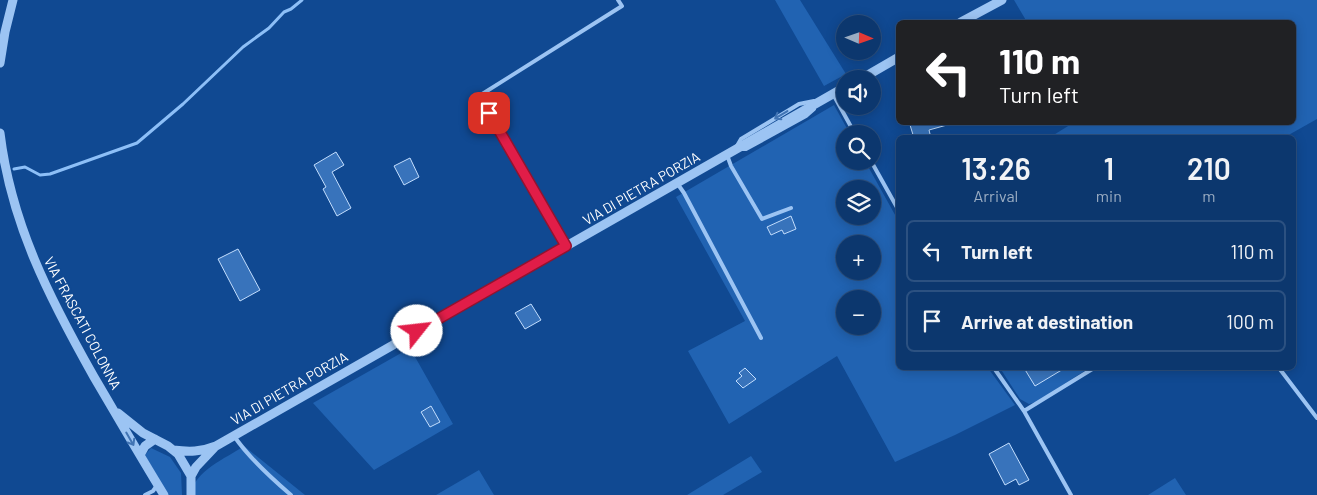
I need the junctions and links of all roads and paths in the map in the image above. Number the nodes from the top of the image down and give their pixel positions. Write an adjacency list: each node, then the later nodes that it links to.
1 (13, 0): 6 (street)
2 (618, 0): 17 (lane)
3 (1002, 0): 4 (street)
4 (965, 20)
5 (896, 60): 7 (street)
6 (0, 63)
7 (877, 70)
8 (836, 93): 9 (street, VIA DI PIETRA PORZIA)
9 (830, 96): 10 (lane); 12 (street, VIA DI PIETRA PORZIA)
10 (849, 125)
11 (0, 133): 22 (street, VIA FRASCATI COLONNA)
12 (731, 152): 14 (street, VIA DI PIETRA PORZIA); 16 (lane)
13 (876, 170): 15 (lane)
14 (677, 183): 17 (street, VIA DI PIETRA PORZIA); 18 (lane)
15 (896, 207)
16 (791, 208)
17 (566, 246): 25 (street, VIA DI PIETRA PORZIA)
18 (761, 338)
19 (995, 370): 23 (lane)
20 (1091, 370): 23 (lane)
21 (1281, 370): 24 (lane)
22 (113, 410): 26 (street, VIA FRASCATI COLONNA); 29 (street, VIA FRASCATI COLONNA, one-way to 29)
23 (1024, 411): 36 (lane)
24 (1317, 418)
25 (234, 436): 27 (street, VIA DI PIETRA PORZIA); 35 (lane)
26 (155, 439): 28 (street, VIA FRASCATI COLONNA); 29 (street)
27 (216, 446): 28 (street); 30 (street)
28 (174, 450): 30 (street, VIA FRASCATI COLONNA)
29 (140, 455): 31 (street, VIA FRASCATI COLONNA)
30 (191, 476): 34 (street)
31 (158, 484): 32 (lane); 33 (street, VIA FRASCATI COLONNA)
32 (146, 495)
33 (164, 495)
34 (191, 495)
35 (291, 495)
36 (1071, 495)

